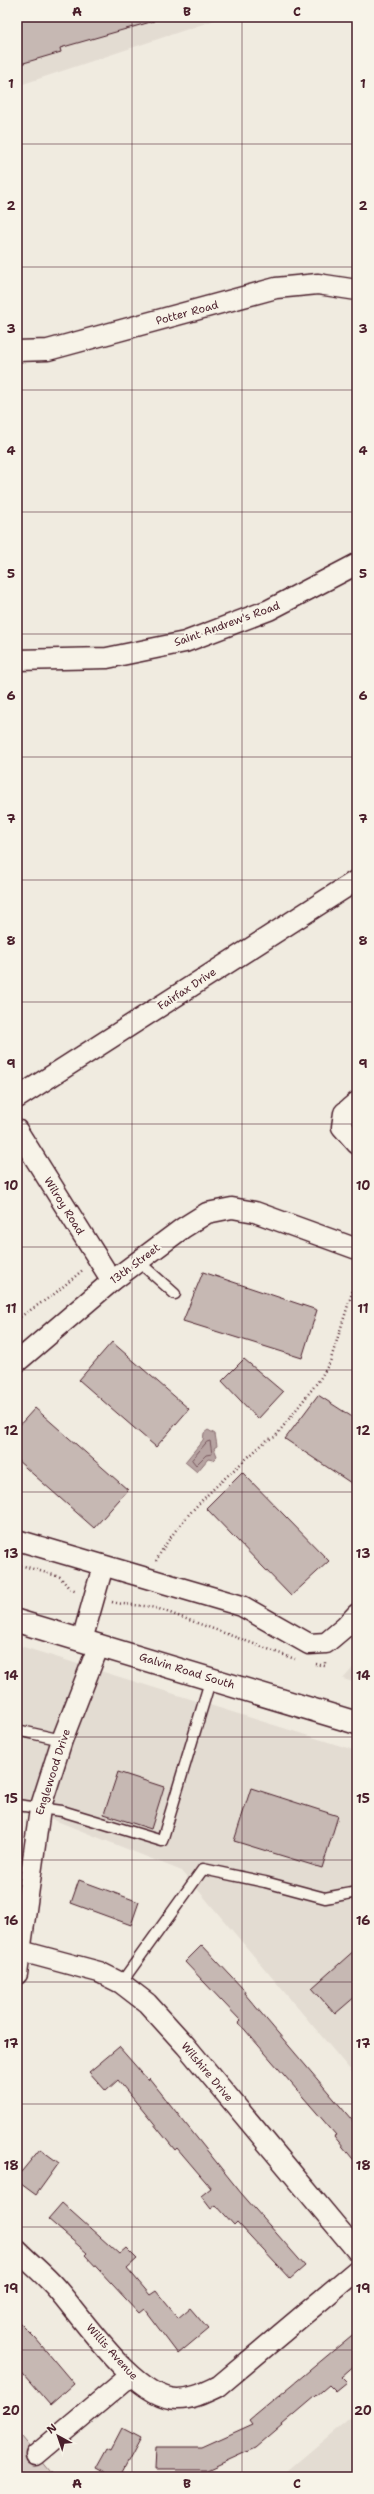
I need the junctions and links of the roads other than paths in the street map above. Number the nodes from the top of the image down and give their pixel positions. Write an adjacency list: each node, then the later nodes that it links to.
1 (357, 290): 2 (street, Potter Road)
2 (17, 351)
3 (357, 564): 4 (street, Saint Andrew's Road)
4 (17, 660)
5 (357, 880): 6 (street, Fairfax Drive)
6 (17, 1098)
7 (357, 1102): 9 (street)
8 (17, 1130): 12 (street, Wilroy Road)
9 (357, 1144)
10 (357, 1249): 11 (street, 13th Street)
11 (138, 1261): 12 (street, 13th Street); 13 (lane)
12 (112, 1281): 14 (street, 13th Street)
13 (174, 1294)
14 (17, 1362)
15 (17, 1540): 16 (street)
16 (103, 1566): 17 (street); 19 (street, Englewood Drive)
17 (357, 1614)
18 (17, 1621): 19 (main road, Galvin Road South)
19 (90, 1643): 20 (main road, Galvin Road South); 23 (street, Englewood Drive)
20 (211, 1678): 21 (main road, Galvin Road South); 25 (lane)
21 (357, 1724)
22 (17, 1730): 23 (lane)
23 (62, 1740): 25 (street, Englewood Drive)
24 (17, 1805): 25 (lane)
25 (40, 1809): 27 (street, Englewood Drive)
26 (357, 1892): 29 (lane)
27 (18, 1950): 28 (street, Englewood Drive); 29 (street, Wilshire Drive)
28 (17, 1974)
29 (121, 1983): 31 (street, Wilshire Drive)
30 (17, 2250): 33 (street, Willis Avenue)
31 (357, 2251)
32 (357, 2270): 33 (street, Willis Avenue)
33 (130, 2376): 34 (street)
34 (36, 2455)

